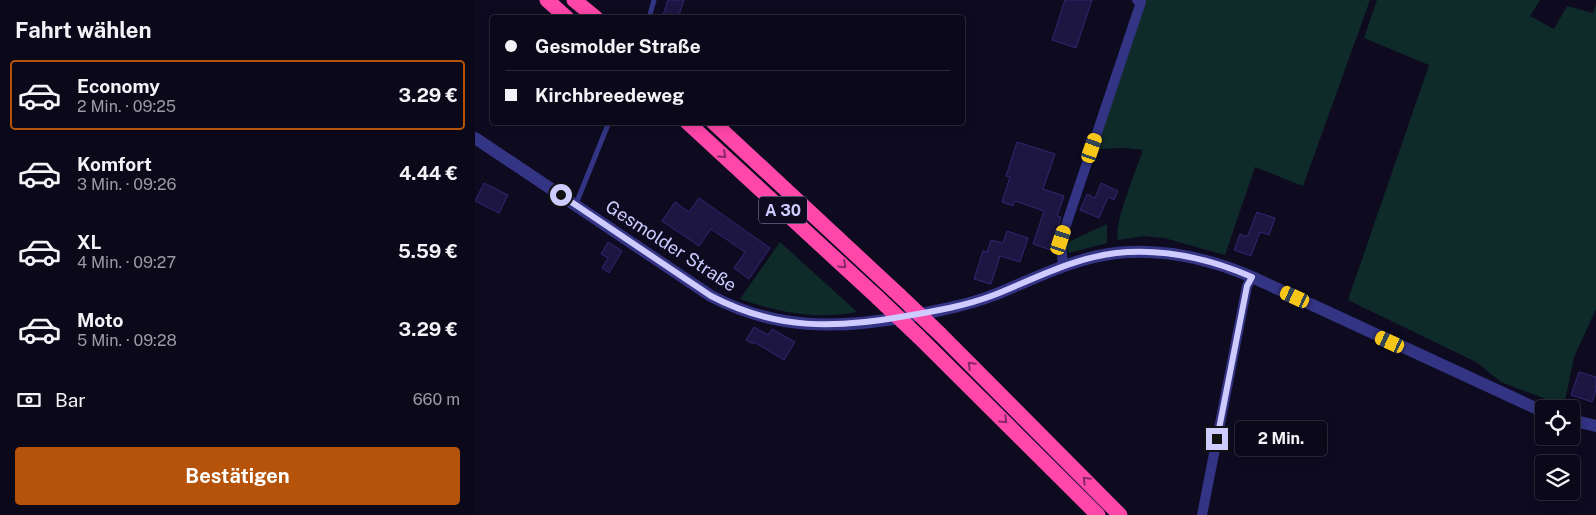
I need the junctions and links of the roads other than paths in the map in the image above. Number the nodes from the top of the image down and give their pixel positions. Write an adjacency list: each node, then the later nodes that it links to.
1 (547, 0): 5 (highway)
2 (574, 0): 6 (highway)
3 (655, 0): 7 (lane)
4 (1137, 0): 13 (street)
5 (564, 15)
6 (592, 15)
7 (650, 15)
8 (608, 125): 12 (lane)
9 (690, 125): 18 (highway, A 30, one-way to 18, bridge)
10 (716, 125): 19 (highway, A 30, one-way to 10, bridge)
11 (475, 138): 12 (street, Gesmolder Straße)
12 (575, 205): 13 (street, Gesmolder Straße)
13 (1063, 267): 14 (street, Gesmolder Straße)
14 (1252, 277): 15 (street, Gesmolder Straße); 20 (street)
15 (1535, 408)
16 (1580, 422): 17 (street)
17 (1596, 426)
18 (1098, 515)
19 (1120, 515)
20 (1202, 515)

